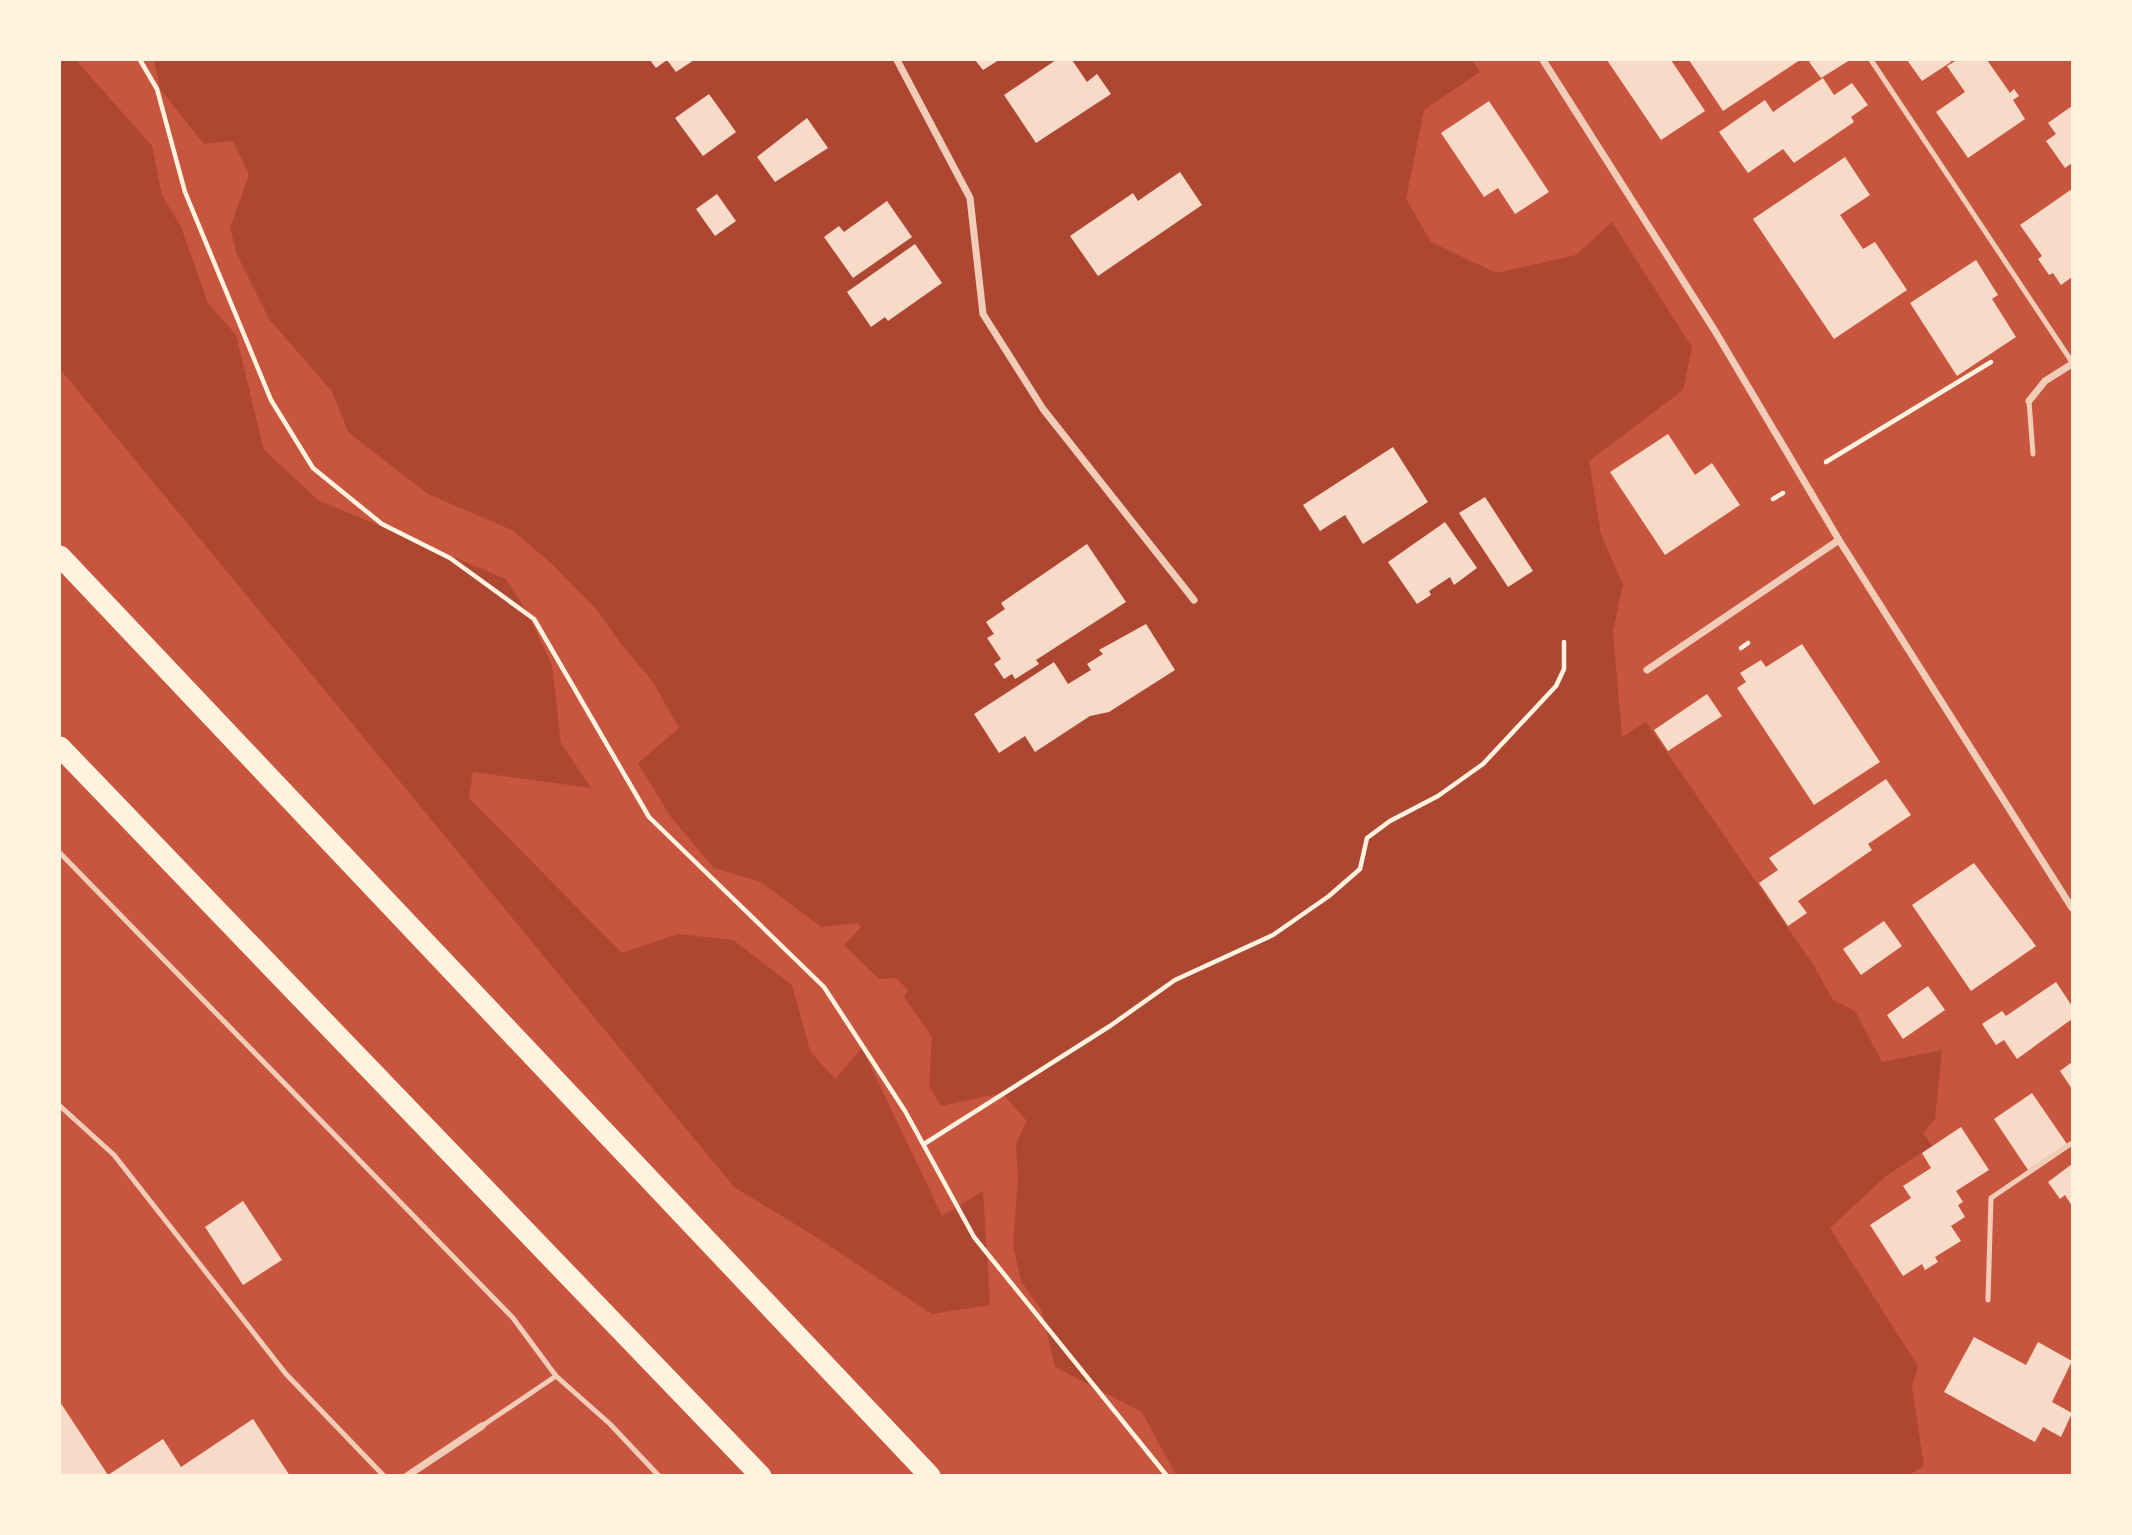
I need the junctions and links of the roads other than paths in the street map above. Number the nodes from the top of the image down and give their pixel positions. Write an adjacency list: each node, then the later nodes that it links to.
1 (897, 60): 9 (street)
2 (1543, 60): 7 (street)
3 (1871, 60): 4 (lane)
4 (2073, 363): 5 (street)
5 (2029, 401): 6 (lane)
6 (2033, 454)
7 (1839, 540): 10 (street); 13 (street)
8 (60, 556): 23 (highway)
9 (1194, 600)
10 (1647, 670)
11 (60, 747): 22 (highway)
12 (60, 853): 17 (lane)
13 (2073, 908)
14 (60, 1106): 19 (lane)
15 (2073, 1143): 16 (lane)
16 (1988, 1300)
17 (556, 1376): 18 (lane); 21 (lane)
18 (482, 1426): 20 (street)
19 (384, 1475)
20 (407, 1475)
21 (659, 1475)
22 (761, 1475)
23 (930, 1475)

